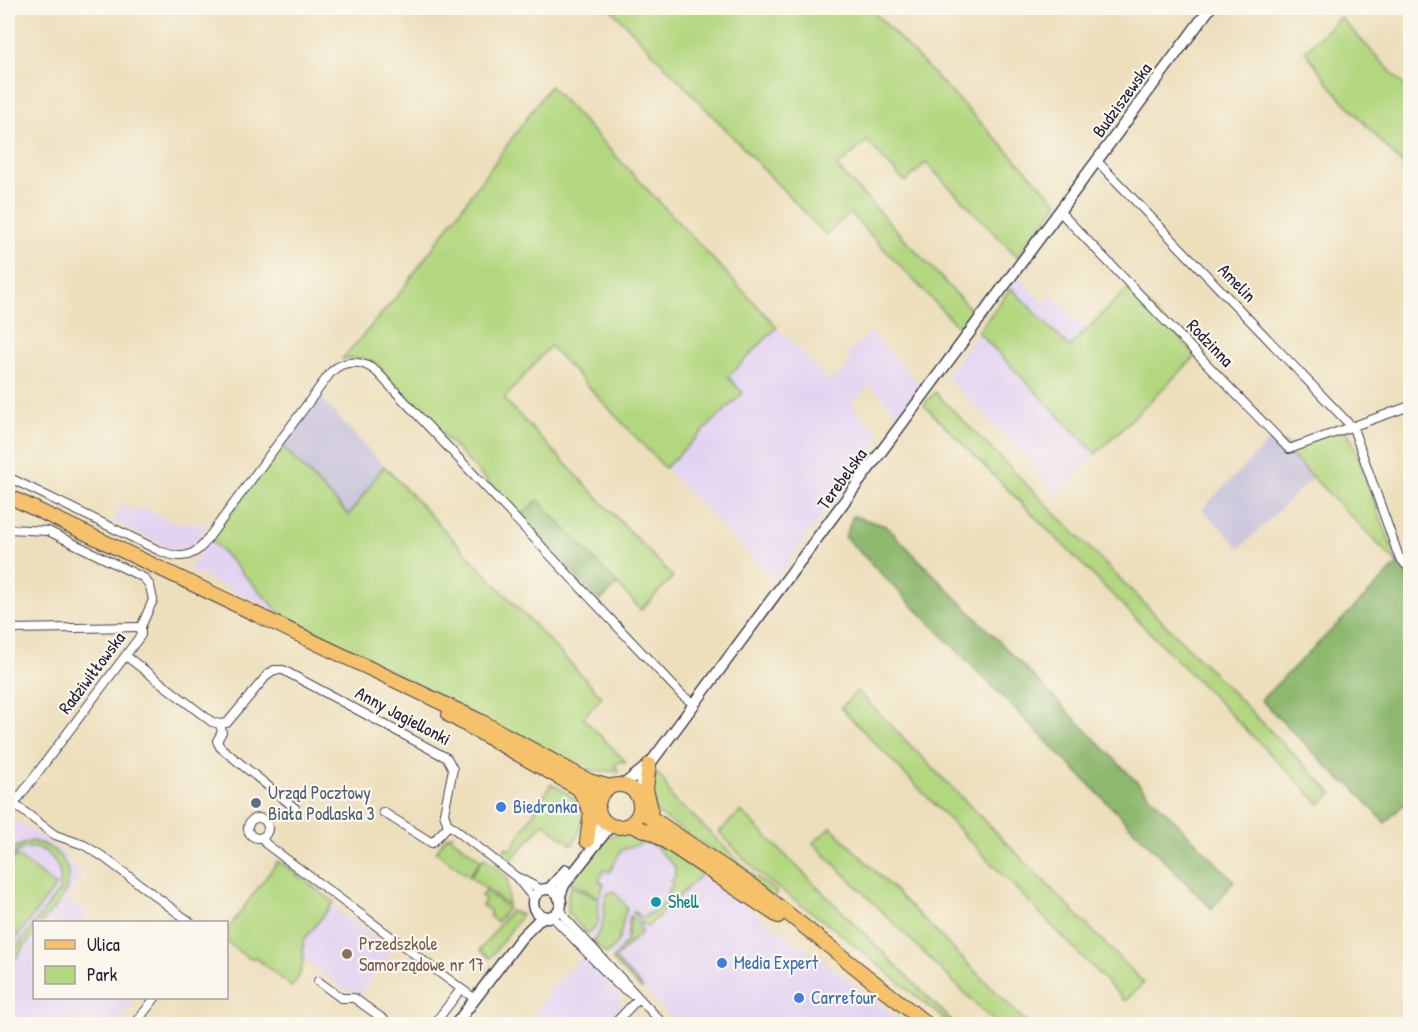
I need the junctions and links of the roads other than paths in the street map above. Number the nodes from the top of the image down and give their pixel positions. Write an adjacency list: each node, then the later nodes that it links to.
1 (1210, 8): 2 (street, Budziszewska)
2 (1097, 161): 3 (street, Budziszewska); 5 (street, Amelin)
3 (1060, 212): 5 (street, Rodzinna); 14 (street, Terebelska)
4 (1410, 406): 5 (street)
5 (1353, 428): 9 (street)
6 (8, 477): 14 (street)
7 (8, 496): 13 (main road)
8 (8, 529): 10 (street, Radziwiłłowska)
9 (1410, 569)
10 (141, 627): 11 (street); 12 (street, Radziwiłłowska)
11 (8, 629)
12 (126, 656): 15 (street); 21 (street, Radziwiłłowska)
13 (377, 673): 17 (main road); 18 (main road)
14 (695, 705): 16 (street, Terebelska)
15 (220, 724): 22 (street); 27 (street, Anny Jagiellonki)
16 (649, 765): 17 (street, Terebelska); 19 (street, Terebelska); 29 (main road)
17 (616, 786): 19 (main road); 20 (main road)
18 (578, 787): 20 (main road); 31 (main road)
19 (636, 795): 23 (main road)
20 (599, 800): 26 (main road)
21 (14, 804): 24 (street, Radziwiłłowska); 36 (street)
22 (295, 808)
23 (640, 810): 28 (main road); 29 (main road)
24 (8, 812)
25 (383, 812): 27 (street)
26 (607, 822): 28 (main road); 31 (street); 34 (street)
27 (449, 825): 32 (street)
28 (630, 825): 37 (main road)
29 (665, 828): 37 (main road)
30 (262, 837): 39 (street)
31 (587, 841): 33 (street)
32 (515, 876): 33 (street); 35 (street)
33 (546, 890): 34 (street); 35 (street)
34 (559, 903): 35 (street); 42 (street)
35 (541, 910): 41 (street); 42 (street)
36 (189, 921)
37 (822, 943): 49 (main road)
38 (318, 981): 44 (street)
39 (461, 989): 41 (street); 45 (street)
40 (153, 999): 43 (street)
41 (475, 999): 46 (street)
42 (638, 999): 47 (street); 48 (street)
43 (135, 1024)
44 (390, 1024)
45 (434, 1024)
46 (456, 1024)
47 (614, 1024)
48 (663, 1024)
49 (927, 1024)

